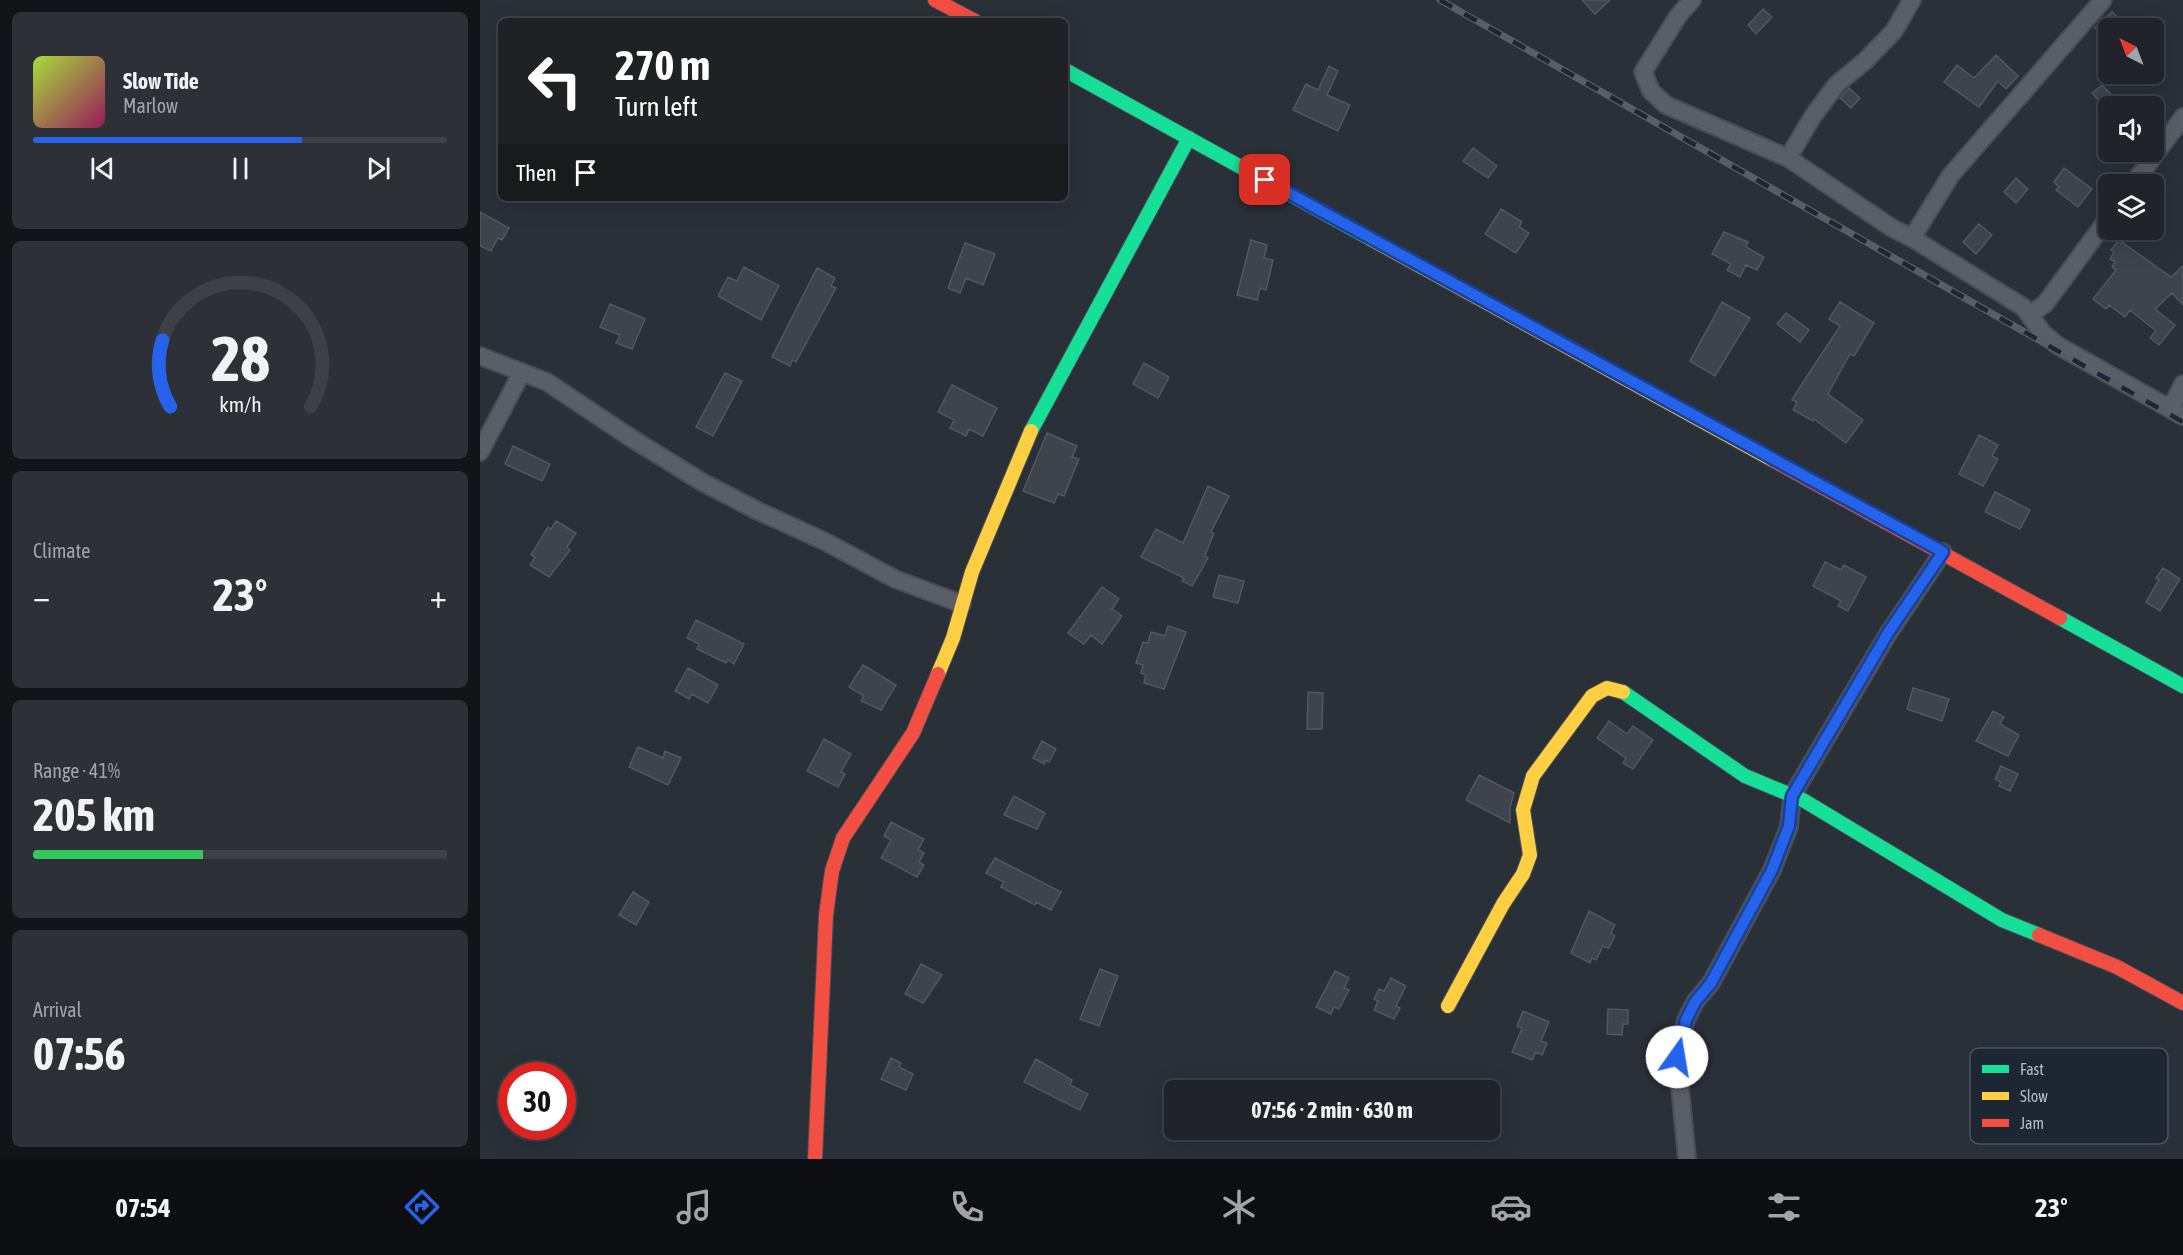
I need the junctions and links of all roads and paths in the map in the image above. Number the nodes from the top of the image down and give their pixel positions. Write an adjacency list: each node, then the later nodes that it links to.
1 (935, 0): 5 (street)
2 (1692, 0): 9 (street)
3 (1912, 0): 9 (street)
4 (2103, 0): 12 (street)
5 (969, 18)
6 (1068, 72): 8 (street)
7 (2183, 117): 10 (street)
8 (1189, 138): 19 (street); 20 (street)
9 (1788, 158): 12 (street)
10 (2140, 174)
11 (2098, 232): 13 (street)
12 (1912, 238): 13 (street)
13 (2030, 314): 17 (street)
14 (480, 356): 15 (street)
15 (522, 372): 18 (street); 20 (street)
16 (2183, 384): 17 (street)
17 (2177, 413)
18 (480, 452)
19 (1943, 552): 21 (street); 22 (street)
20 (962, 604): 25 (street)
21 (2183, 686)
22 (1792, 796): 23 (street); 24 (street); 26 (street)
23 (2183, 1004)
24 (1448, 1006)
25 (814, 1159)
26 (1687, 1159)

